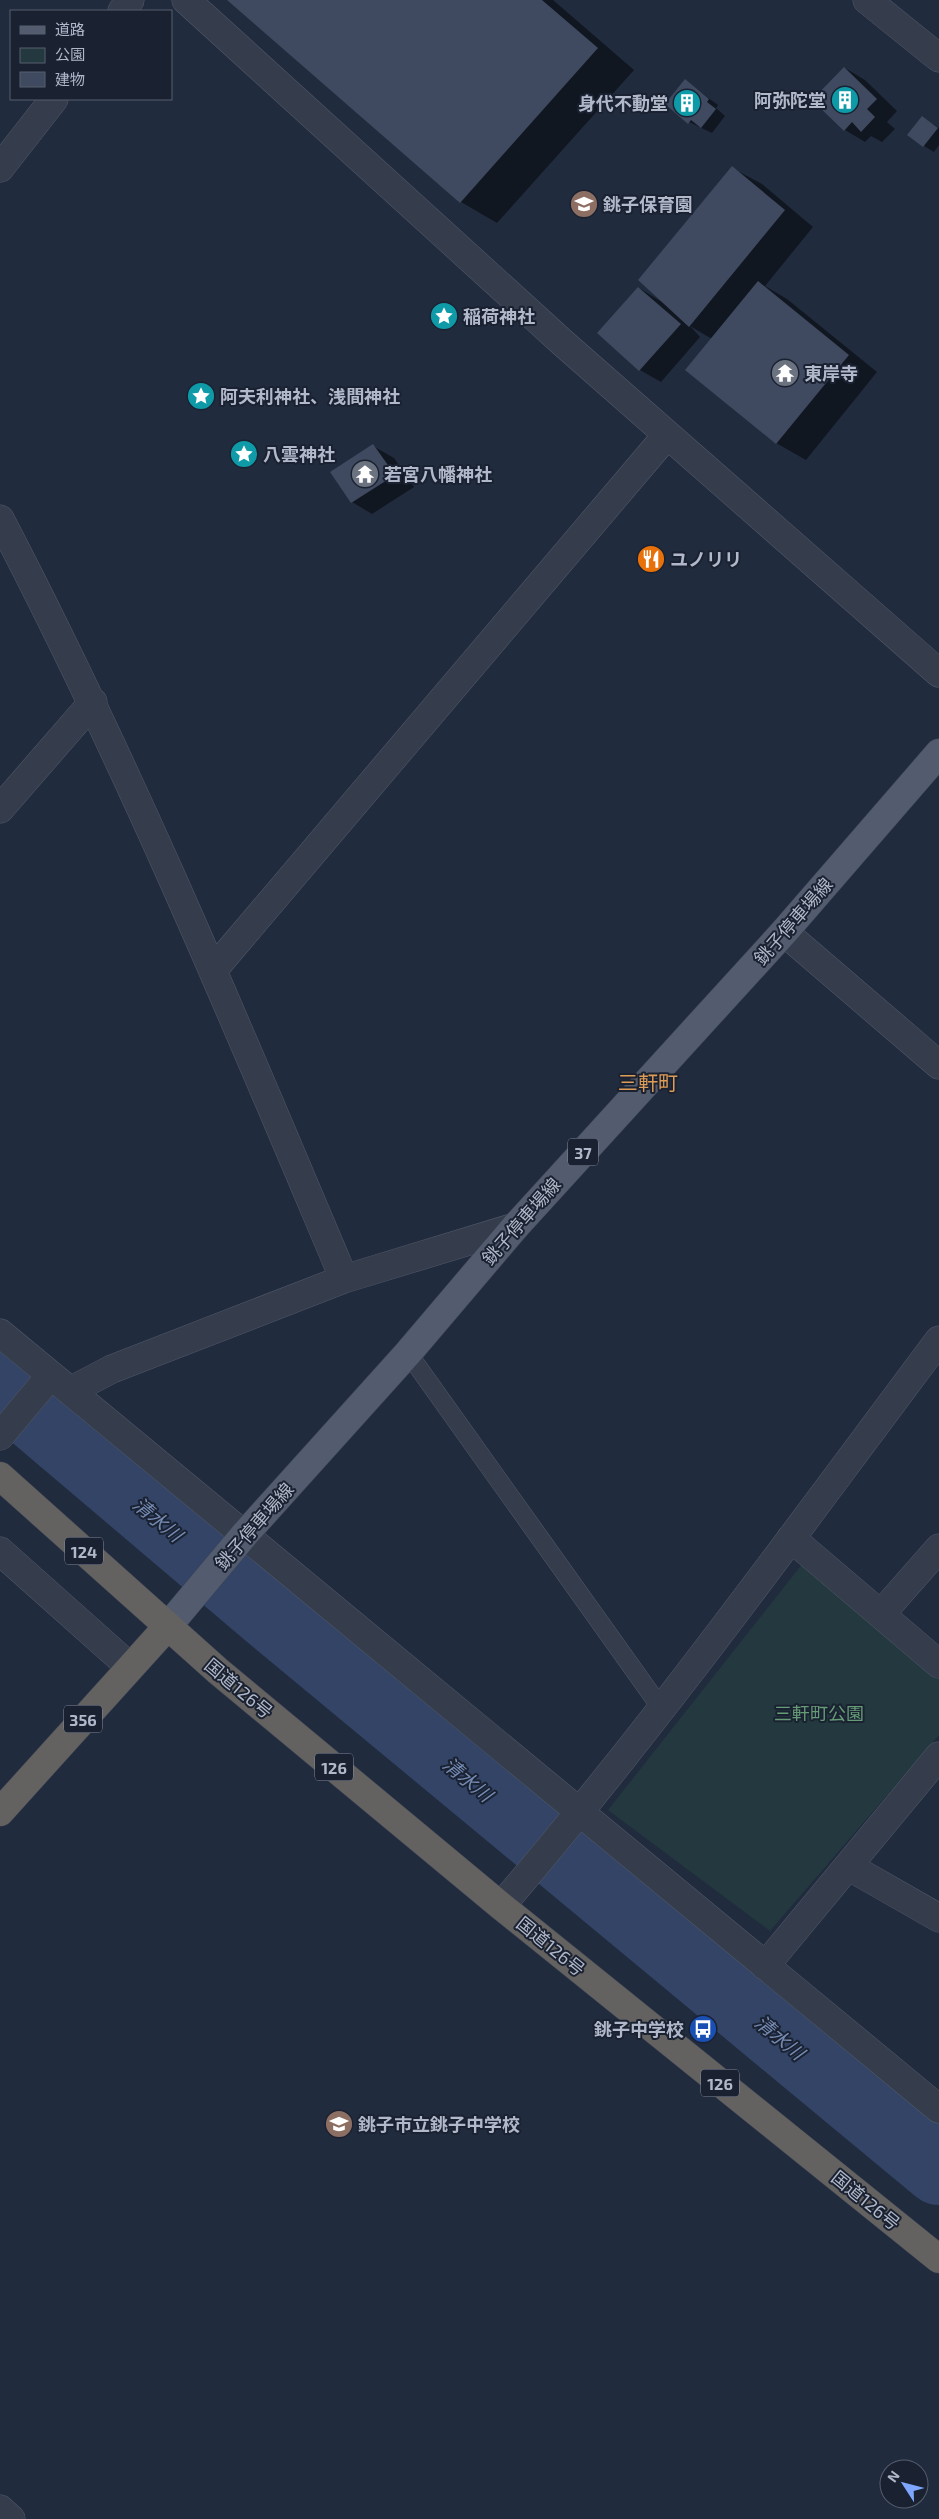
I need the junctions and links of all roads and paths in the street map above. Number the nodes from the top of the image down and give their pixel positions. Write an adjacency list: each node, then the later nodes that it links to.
1 (186, 0): 6 (street)
2 (867, 0): 3 (street)
3 (939, 58)
4 (53, 100): 5 (street)
5 (0, 168)
6 (667, 435): 8 (street); 13 (street)
7 (0, 519): 9 (street)
8 (939, 673)
9 (93, 702): 11 (street); 13 (street)
10 (939, 753): 12 (main road, 銚子停車場線 / 37)
11 (0, 809)
12 (784, 932): 14 (street); 15 (main road, 銚子停車場線 / 37)
13 (214, 969): 16 (street)
14 (939, 1065)
15 (515, 1227): 16 (street); 19 (main road, 銚子停車場線 / 37)
16 (344, 1279): 20 (street)
17 (0, 1333): 20 (street)
18 (939, 1340): 24 (street)
19 (408, 1353): 23 (main road, 銚子停車場線 / 37); 31 (lane)
20 (60, 1383): 21 (street); 23 (street)
21 (0, 1436)
22 (0, 1476): 28 (highway, 124)
23 (245, 1534): 28 (main road, 銚子停車場線 / 37); 34 (street)
24 (791, 1538): 27 (street); 31 (street)
25 (939, 1548): 27 (street)
26 (0, 1551): 30 (street)
27 (881, 1614): 29 (street)
28 (168, 1626): 30 (highway, 356); 36 (highway, 国道126号 / 126)
29 (939, 1664)
30 (129, 1666): 33 (highway, 356)
31 (661, 1708): 34 (street)
32 (939, 1756): 35 (street)
33 (0, 1812)
34 (581, 1812): 36 (street); 38 (street)
35 (848, 1866): 37 (street); 38 (street)
36 (501, 1906): 40 (highway, 国道126号 / 126)
37 (939, 1918)
38 (765, 1966): 39 (street)
39 (939, 2109)
40 (939, 2259)
41 (0, 2509): 42 (street)
42 (11, 2519)

